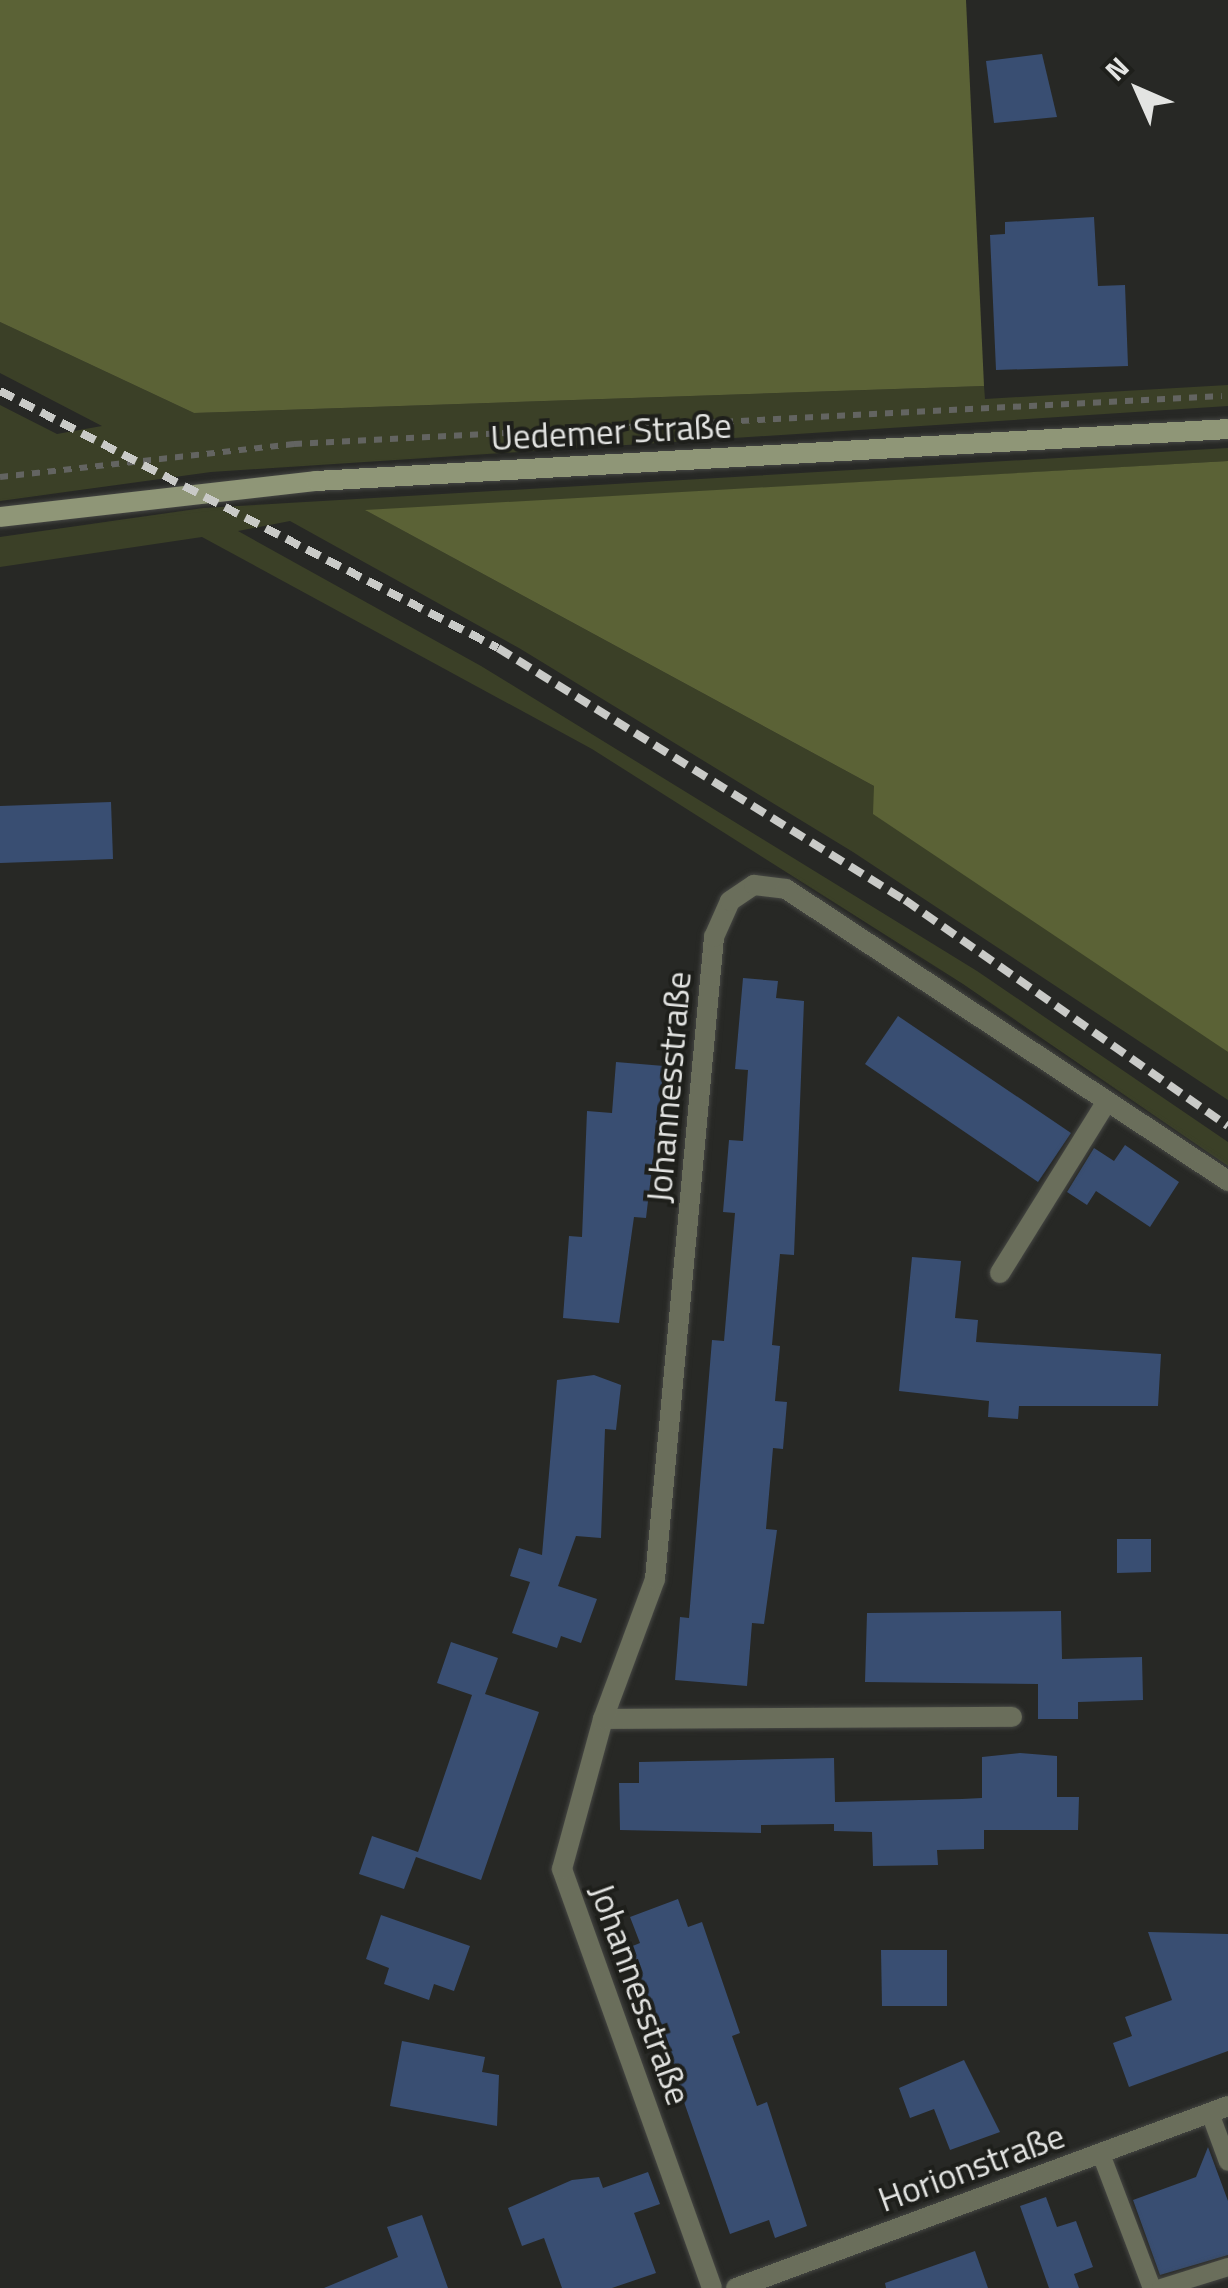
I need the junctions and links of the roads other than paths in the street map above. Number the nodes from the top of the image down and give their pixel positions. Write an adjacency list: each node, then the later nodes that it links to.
1 (1228, 429): 2 (main road, Uedemer Straße)
2 (0, 517)
3 (1106, 1104): 4 (street, Johannesstraße); 5 (street); 7 (street, Johannesstraße)
4 (1228, 1182)
5 (1000, 1272)
6 (1012, 1717): 7 (street)
7 (603, 1718): 12 (street, Johannesstraße)
8 (1219, 2110): 9 (street, Horionstraße); 10 (lane)
9 (1101, 2154): 13 (street, Horionstraße); 14 (lane)
10 (1228, 2162)
11 (1228, 2267): 15 (lane)
12 (712, 2288)
13 (736, 2288)
14 (1152, 2288)
15 (1161, 2288)

